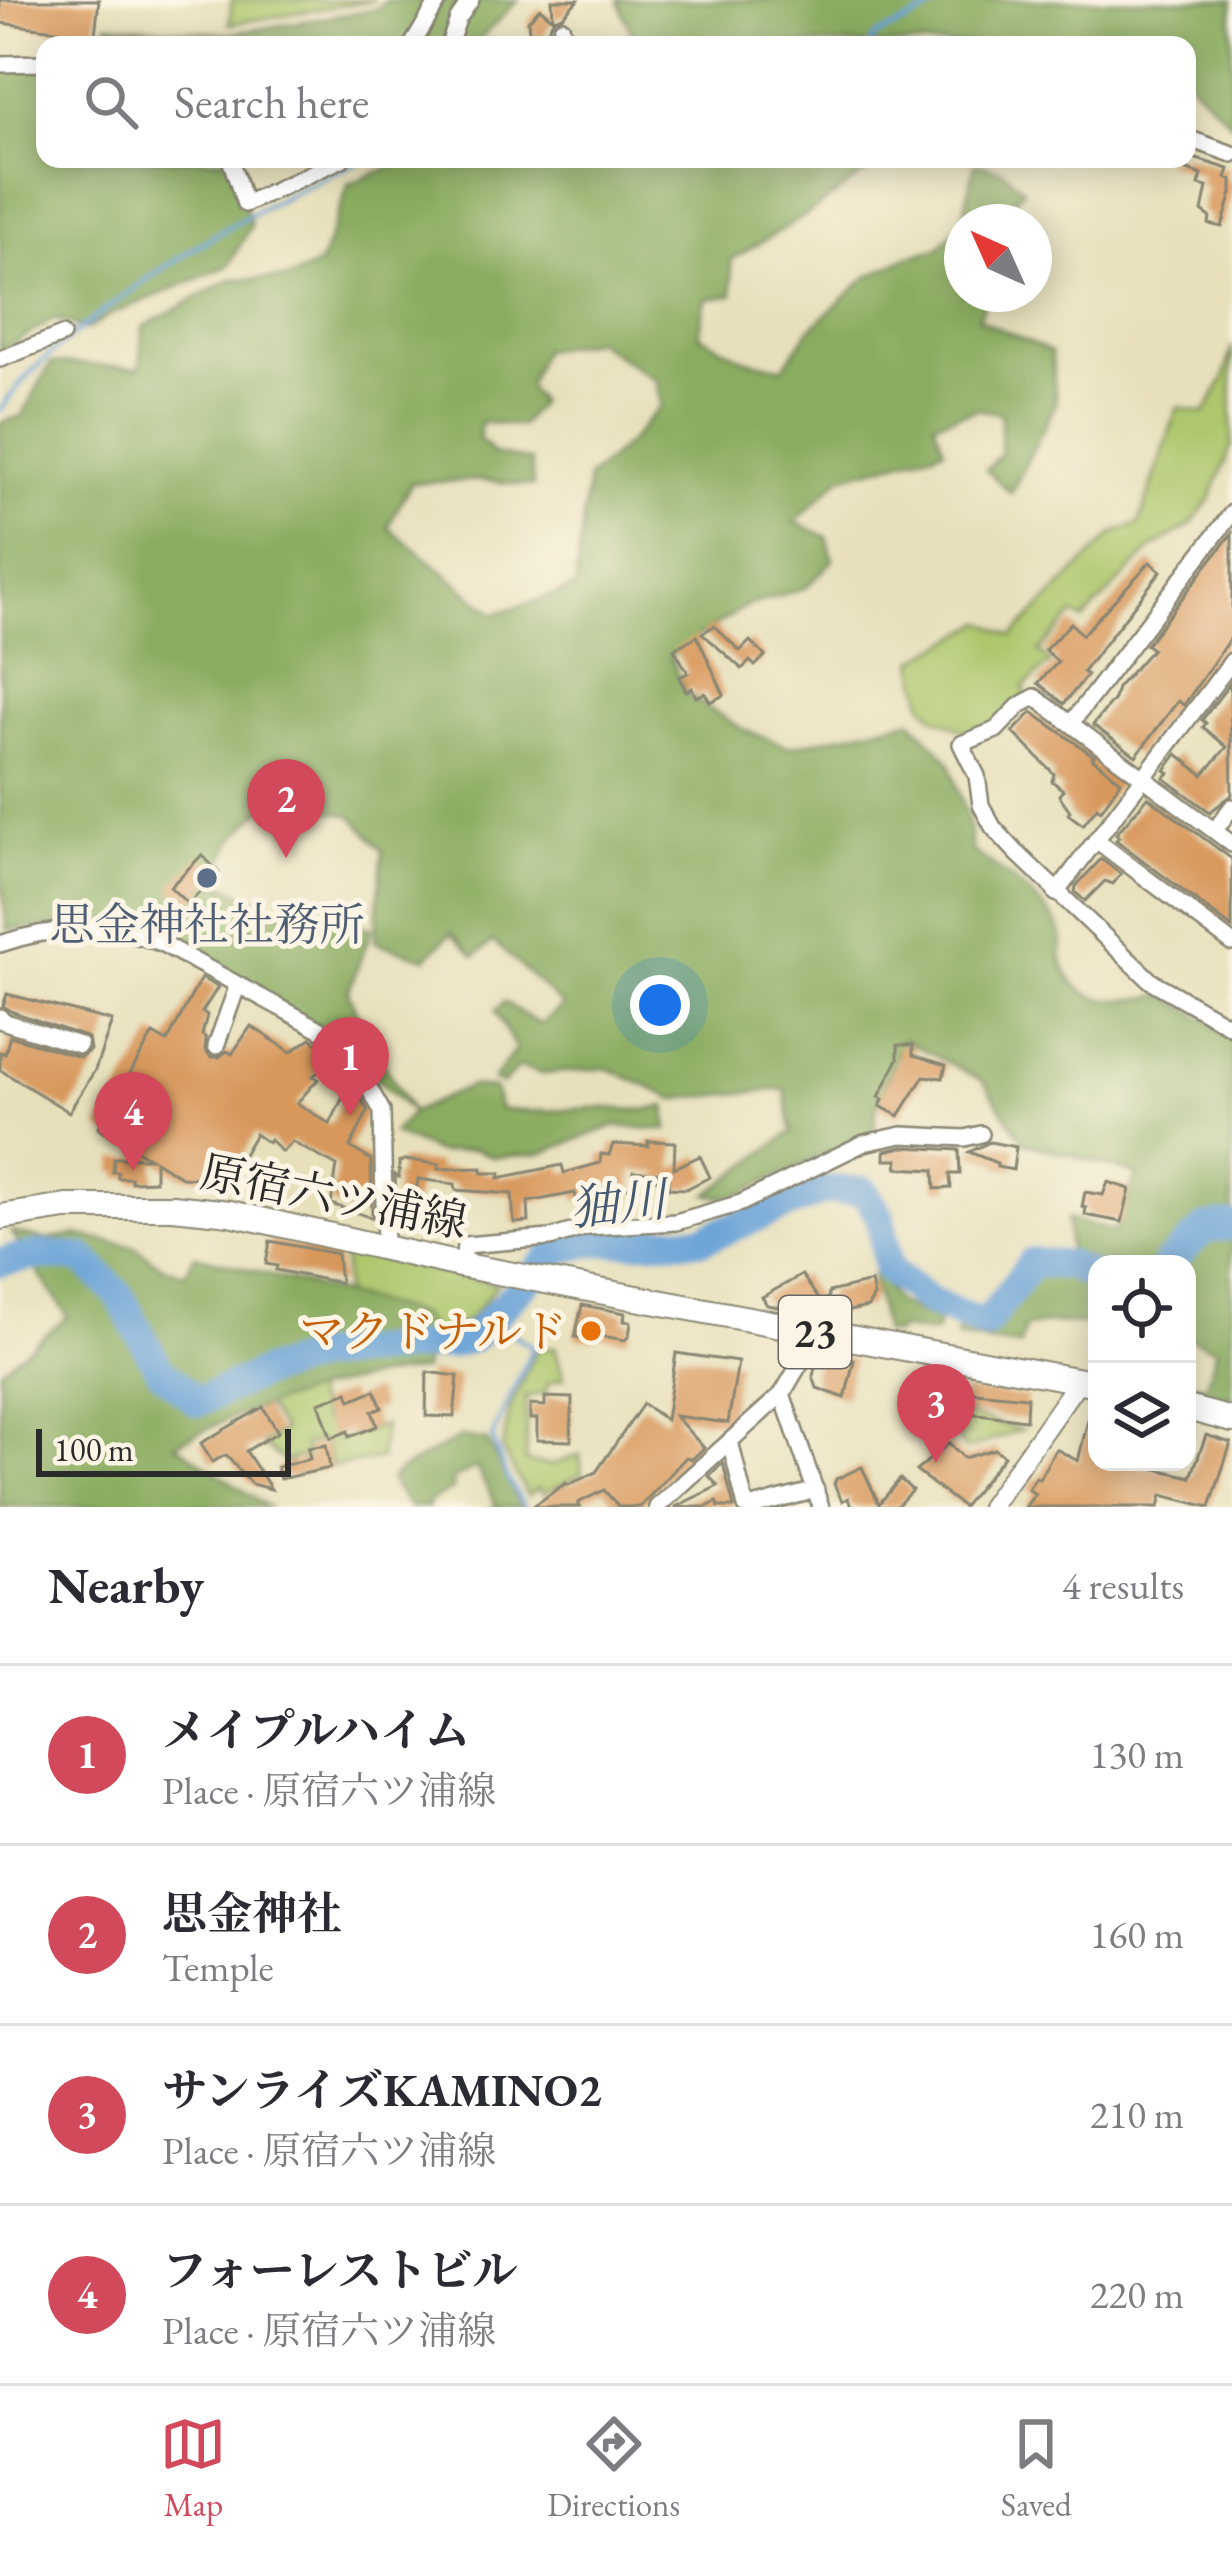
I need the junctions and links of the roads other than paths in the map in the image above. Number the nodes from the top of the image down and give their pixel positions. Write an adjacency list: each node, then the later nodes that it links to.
1 (440, 0): 3 (street)
2 (470, 0): 4 (street)
3 (418, 36)
4 (452, 36)
5 (36, 63): 6 (street)
6 (0, 64)
7 (1196, 142): 8 (street)
8 (1232, 154)
9 (233, 168): 10 (street)
10 (323, 168)
11 (62, 335): 12 (street)
12 (0, 359)
13 (1232, 513): 15 (street)
14 (1232, 661): 16 (street)
15 (1072, 722): 16 (street); 21 (street)
16 (1144, 777): 18 (street); 19 (street)
17 (1232, 807): 18 (street)
18 (1214, 830): 20 (street)
19 (1096, 840): 21 (street); 22 (street)
20 (1232, 844)
21 (1056, 893): 26 (street)
22 (1232, 943)
23 (0, 944): 24 (street)
24 (237, 987): 28 (street); 31 (street)
25 (0, 1017): 27 (street)
26 (1232, 1027)
27 (80, 1045)
28 (216, 1046)
29 (981, 1134): 32 (street)
30 (0, 1217): 31 (main road, 原宿六ツ浦線 / 23)
31 (385, 1248): 32 (main road, 原宿六ツ浦線 / 23)
32 (463, 1265): 33 (main road, 原宿六ツ浦線 / 23)
33 (818, 1333): 34 (main road, 23); 36 (street)
34 (1088, 1382)
35 (1088, 1383): 43 (street)
36 (782, 1394): 39 (street); 40 (street)
37 (1196, 1410): 38 (main road)
38 (1232, 1420)
39 (730, 1441): 41 (street); 42 (street)
40 (818, 1498): 42 (street)
41 (657, 1507)
42 (749, 1507)
43 (990, 1507)

